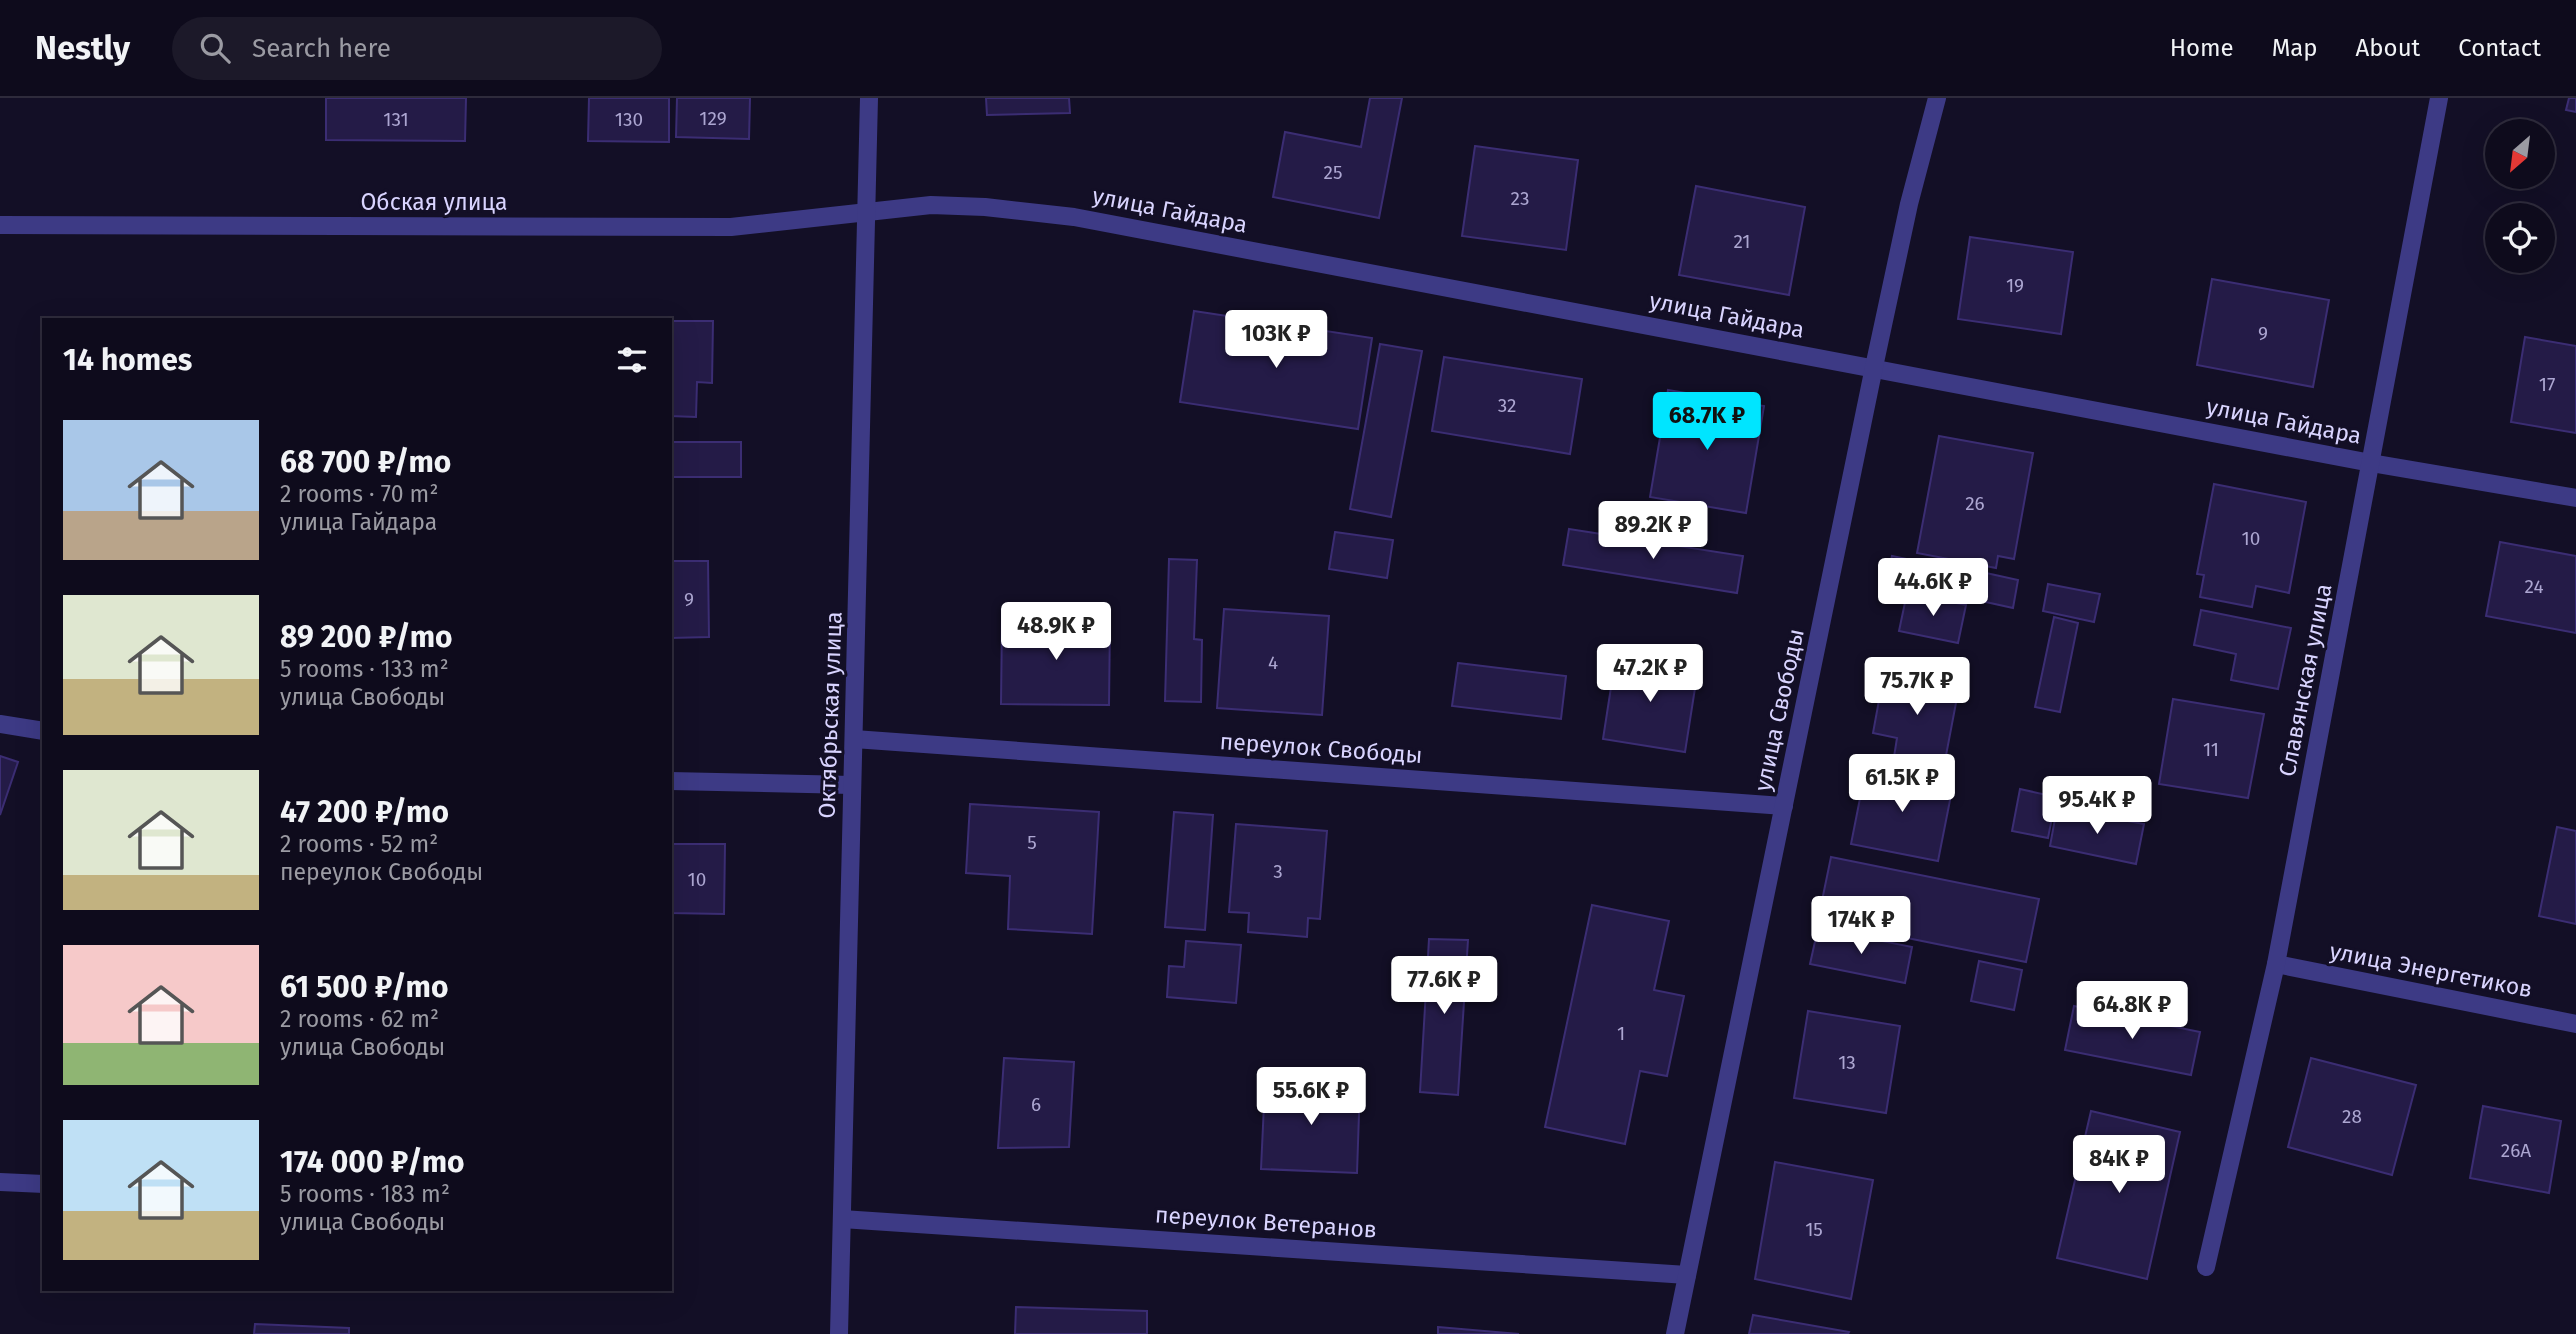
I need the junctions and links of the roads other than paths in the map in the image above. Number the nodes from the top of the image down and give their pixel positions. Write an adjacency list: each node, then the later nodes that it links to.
1 (869, 98): 4 (street, Октябрьская улица)
2 (1937, 98): 6 (street, улица Свободы)
3 (2438, 98): 7 (street, Славянская улица)
4 (866, 211): 5 (street, Обская улица); 6 (street, улица Гайдара); 11 (street, Октябрьская улица)
5 (0, 225)
6 (1874, 367): 7 (street, улица Гайдара); 14 (street, улица Свободы)
7 (2371, 463): 8 (street, улица Гайдара); 15 (street, Славянская улица)
8 (2576, 498)
9 (0, 724): 10 (street)
10 (42, 731)
11 (854, 739): 13 (street, Октябрьская улица); 14 (street, переулок Свободы)
12 (672, 780): 13 (street)
13 (852, 785): 19 (street, Октябрьская улица)
14 (1784, 806): 21 (street, улица Свободы)
15 (2276, 964): 16 (street, улица Энергетиков); 20 (street, Славянская улица)
16 (2576, 1024)
17 (0, 1182): 18 (street)
18 (42, 1184)
19 (842, 1219): 21 (street, переулок Ветеранов); 22 (street, Октябрьская улица)
20 (2206, 1267)
21 (1687, 1275): 23 (street, улица Свободы)
22 (839, 1334)
23 (1675, 1334)

